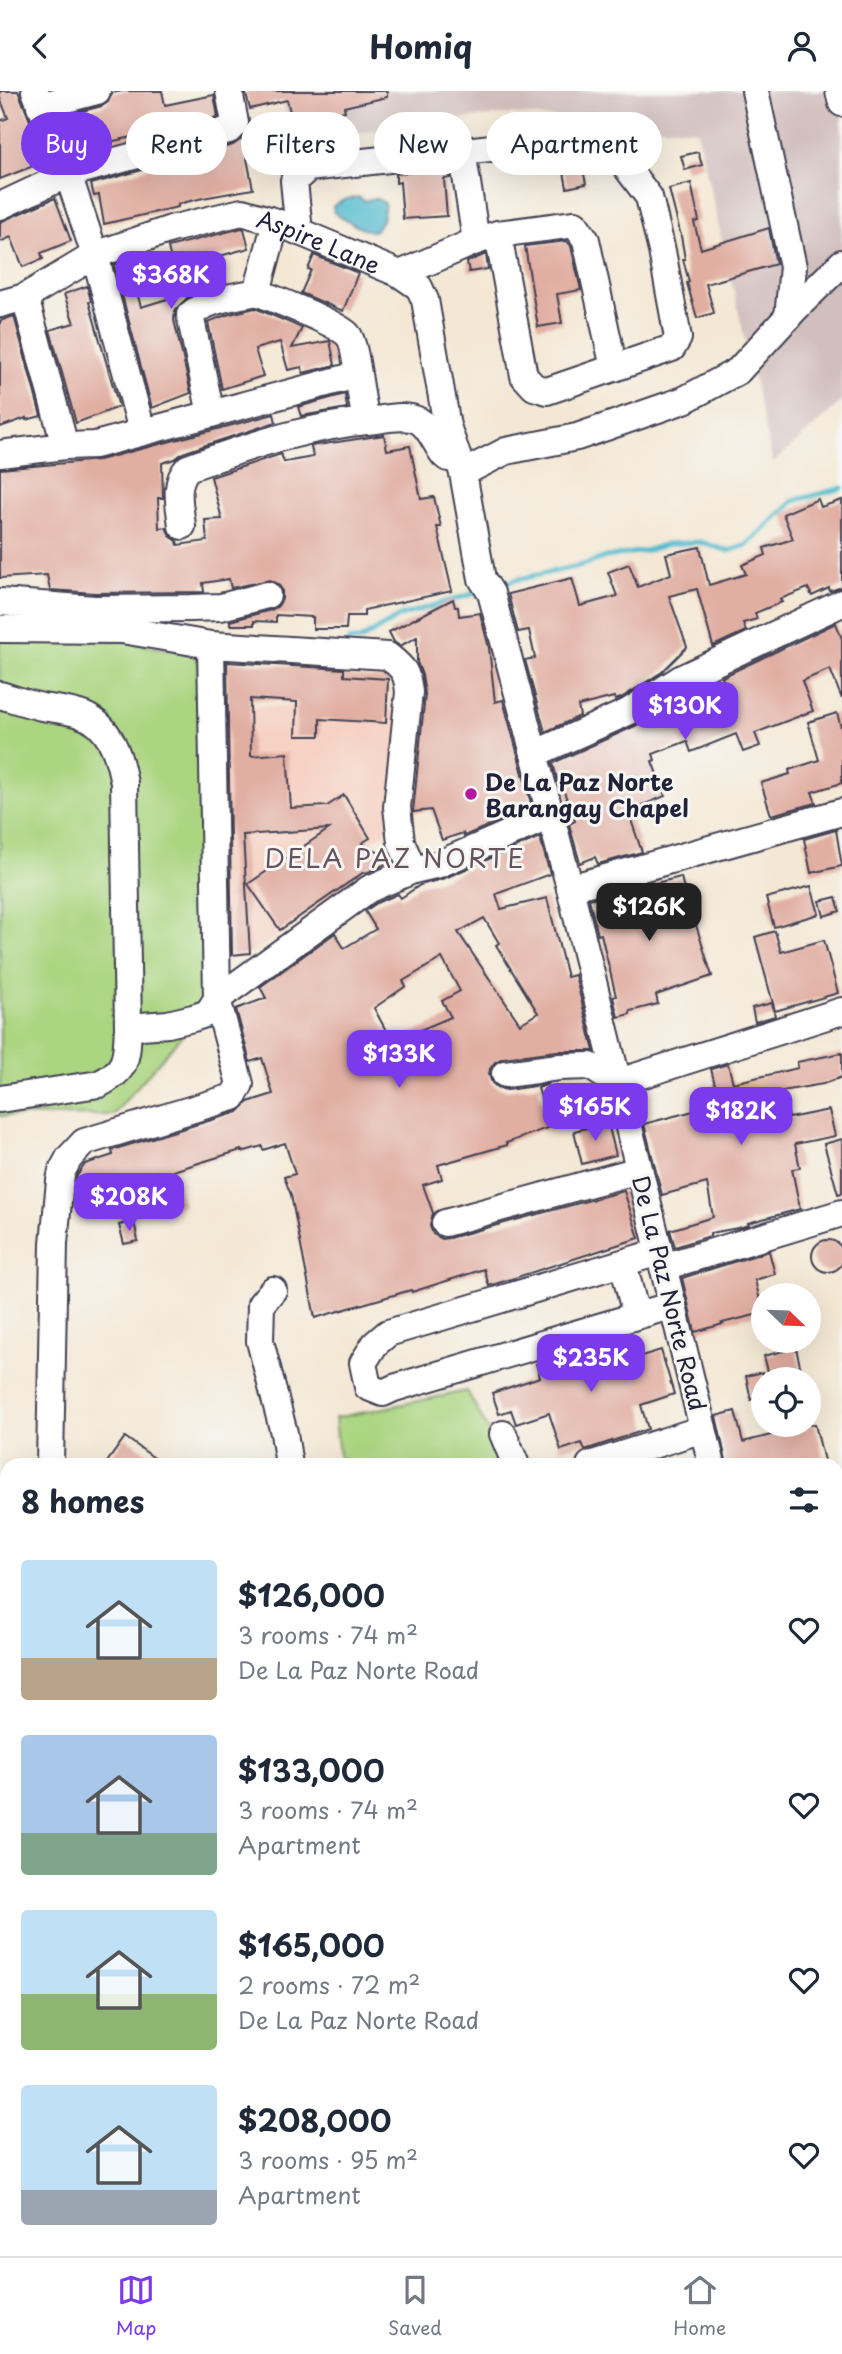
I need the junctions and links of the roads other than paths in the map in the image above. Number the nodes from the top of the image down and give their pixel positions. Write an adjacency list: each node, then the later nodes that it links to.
1 (97, 91): 5 (street)
2 (229, 91): 9 (street)
3 (755, 91): 21 (street)
4 (839, 91): 6 (street)
5 (38, 99)
6 (842, 103)
7 (472, 149): 22 (street)
8 (374, 160): 14 (street)
9 (112, 162)
10 (66, 175): 13 (street)
11 (68, 175): 16 (street)
12 (469, 175): 15 (street)
13 (0, 206)
14 (288, 227): 16 (street, Aspire Lane); 18 (street, Aspire Lane); 19 (street)
15 (487, 237): 18 (street); 22 (street); 22 (street)
16 (95, 255): 20 (street, Aspire Lane); 26 (street)
17 (842, 263): 21 (street)
18 (400, 274): 29 (street, Aspire Lane)
19 (257, 292): 23 (street); 25 (street)
20 (12, 301): 27 (street)
21 (788, 317): 29 (street)
22 (614, 368)
23 (357, 375): 24 (street); 25 (street)
24 (363, 405)
25 (211, 414): 26 (street)
26 (142, 431): 27 (street)
27 (65, 446): 28 (street)
28 (0, 454)
29 (461, 465): 30 (street); 31 (street, Aspire Lane)
30 (182, 526)
31 (486, 586): 38 (street, De La Paz Norte Road)
32 (267, 595): 33 (street)
33 (0, 601)
34 (842, 603): 38 (street)
35 (0, 629): 36 (street)
36 (211, 645): 41 (street); 43 (street)
37 (0, 695): 45 (street)
38 (534, 754): 40 (street, De La Paz Norte Road)
39 (842, 812): 42 (street)
40 (550, 816): 41 (street); 42 (street, De La Paz Norte Road)
41 (413, 870): 43 (street)
42 (570, 888): 47 (street, De La Paz Norte Road)
43 (217, 999): 45 (street); 59 (street)
44 (842, 1011): 47 (street)
45 (128, 1027): 48 (street)
46 (505, 1075): 47 (street)
47 (617, 1083): 49 (street, De La Paz Norte Road)
48 (0, 1099)
49 (639, 1170): 51 (street); 52 (street, De La Paz Norte Road)
50 (842, 1213): 52 (street)
51 (445, 1223)
52 (661, 1260): 53 (street); 55 (street, De La Paz Norte Road)
53 (623, 1263): 56 (street); 56 (street)
54 (274, 1290): 60 (street)
55 (673, 1305): 56 (street); 57 (street, De La Paz Norte Road)
56 (636, 1315)
57 (703, 1429): 62 (street); 63 (street, De La Paz Norte Road)
58 (503, 1434): 61 (street)
59 (50, 1458)
60 (288, 1458)
61 (513, 1458)
62 (612, 1458)
63 (710, 1458)

